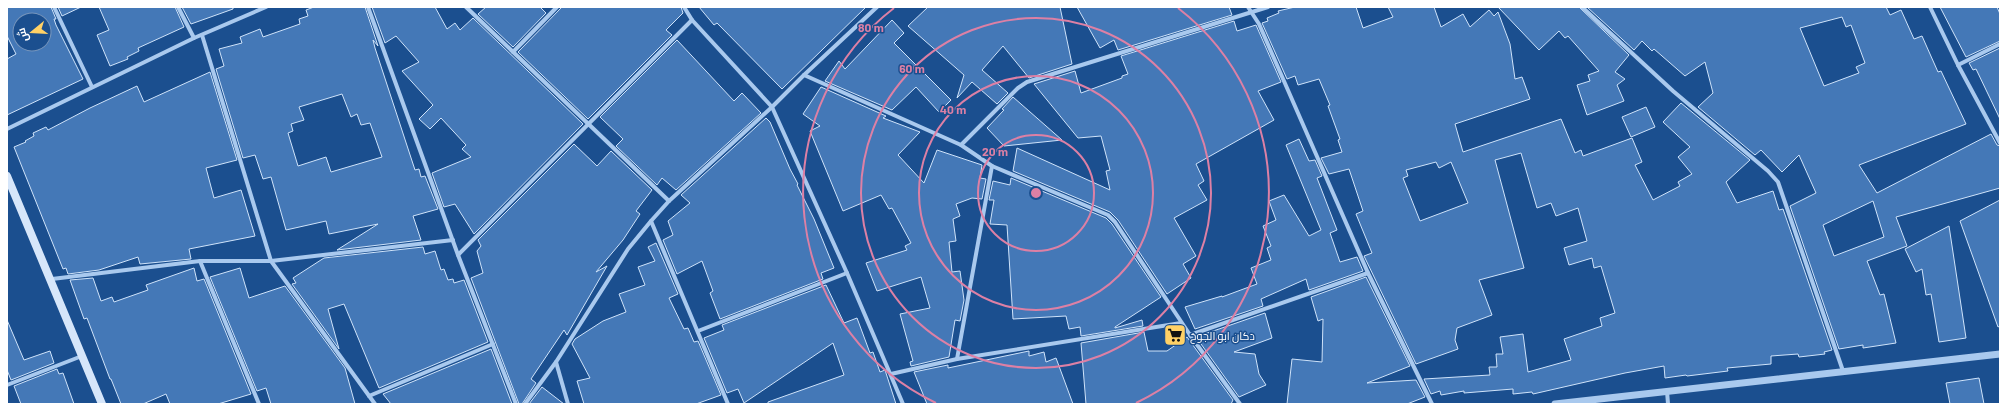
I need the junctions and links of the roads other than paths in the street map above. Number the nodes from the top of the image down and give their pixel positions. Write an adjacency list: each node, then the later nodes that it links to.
1 (54, 7): 21 (street)
2 (178, 7): 16 (street)
3 (266, 7): 15 (street)
4 (368, 7): 31 (street)
5 (466, 7): 18 (street)
6 (556, 7): 18 (street)
7 (684, 7): 14 (street)
8 (877, 7): 20 (street)
9 (1248, 7): 13 (street)
10 (1268, 7): 13 (street)
11 (1582, 7): 46 (street)
12 (1930, 7): 19 (street)
13 (1251, 12): 26 (street); 36 (street)
14 (692, 20): 22 (street); 23 (street)
15 (202, 35): 16 (street); 34 (street)
16 (194, 38): 21 (street)
17 (2000, 44): 19 (street)
18 (513, 52): 23 (street)
19 (1958, 65): 25 (street)
20 (804, 75): 22 (street); 26 (street)
21 (92, 87): 24 (street)
22 (772, 107): 29 (street); 35 (street)
23 (588, 124): 29 (street); 32 (street)
24 (7, 129)
25 (2000, 143)
26 (960, 145): 27 (street)
27 (992, 166): 38 (street); 44 (street)
28 (7, 176): 37 (main road)
29 (669, 201): 30 (street)
30 (651, 221): 39 (street); 45 (street)
31 (452, 240): 32 (street); 34 (street)
32 (458, 255): 41 (street)
33 (200, 261): 34 (street); 37 (street); 52 (street)
34 (271, 262): 50 (street)
35 (847, 273): 39 (street); 47 (street)
36 (1368, 273): 40 (street); 60 (street)
37 (52, 279): 43 (main road)
38 (1181, 322): 40 (street); 44 (street)
39 (698, 331): 57 (street)
40 (1190, 336): 59 (street)
41 (493, 344): 50 (street); 54 (street)
42 (2000, 354): 46 (street)
43 (83, 356): 48 (street); 51 (main road)
44 (957, 359): 47 (street)
45 (556, 362): 55 (street); 56 (street)
46 (1843, 371): 49 (street)
47 (891, 374): 58 (street)
48 (7, 385)
49 (1667, 391): 61 (street); 62 (street)
50 (369, 396): 53 (street)
51 (102, 404)
52 (258, 404)
53 (375, 404)
54 (516, 404)
55 (525, 404)
56 (568, 404)
57 (728, 404)
58 (903, 404)
59 (1240, 404)
60 (1432, 404)
61 (1555, 404)
62 (1668, 404)

